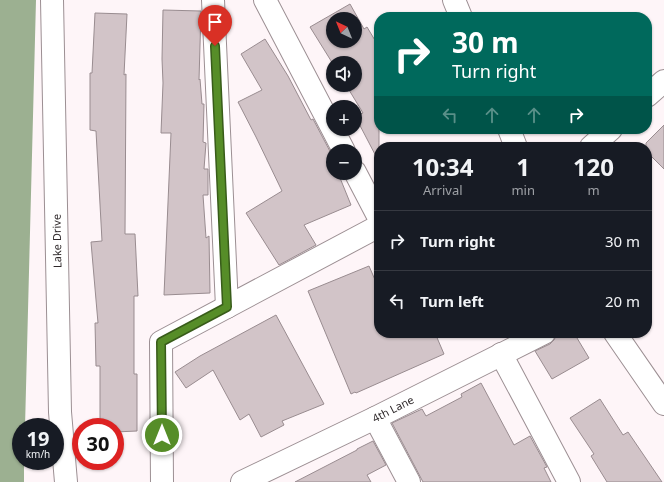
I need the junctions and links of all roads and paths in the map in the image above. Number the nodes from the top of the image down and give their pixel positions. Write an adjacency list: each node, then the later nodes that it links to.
1 (52, 0): 20 (street, Lake Drive)
2 (213, 0): 14 (street)
3 (265, 0): 10 (street)
4 (454, 0): 5 (street)
5 (459, 12)
6 (664, 81): 7 (street)
7 (652, 92)
8 (605, 134): 9 (street)
9 (597, 142)
10 (340, 144)
11 (359, 180): 12 (street)
12 (374, 208)
13 (374, 229): 14 (street)
14 (227, 307): 21 (street)
15 (534, 338): 17 (street, 4th Lane)
16 (619, 338): 18 (street)
17 (501, 354): 19 (street, 4th Lane); 24 (street)
18 (664, 404)
19 (375, 418): 22 (street, 4th Lane); 23 (street)
20 (66, 482)
21 (162, 482)
22 (242, 482)
23 (409, 482)
24 (569, 482)

